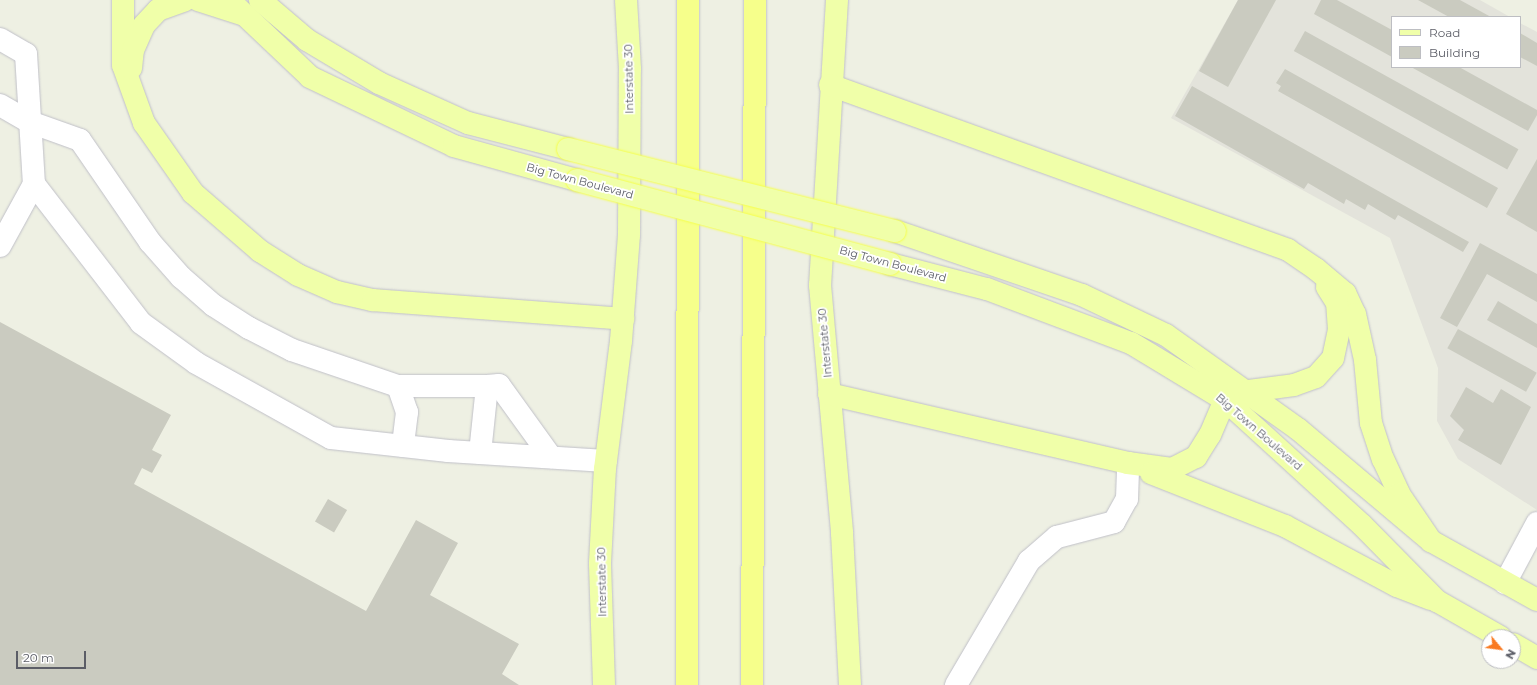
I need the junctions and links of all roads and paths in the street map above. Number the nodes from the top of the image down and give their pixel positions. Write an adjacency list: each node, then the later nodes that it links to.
1 (122, 0): 12 (main road)
2 (185, 0): 12 (main road)
3 (198, 0): 9 (main road)
4 (626, 0): 18 (main road, Interstate 30)
5 (688, 0): 38 (highway)
6 (755, 0): 39 (highway)
7 (837, 0): 11 (main road, Interstate 30)
8 (263, 2): 21 (main road, Big Town Boulevard, bridge)
9 (235, 7): 23 (main road, Big Town Boulevard, bridge)
10 (0, 40): 14 (lane)
11 (830, 85): 17 (main road); 22 (main road, Interstate 30)
12 (130, 87): 18 (main road)
13 (0, 105): 14 (lane)
14 (30, 122): 15 (lane); 19 (lane)
15 (34, 184): 16 (lane); 24 (lane)
16 (0, 246)
17 (1316, 269): 21 (main road); 30 (main road)
18 (623, 319): 27 (main road, Interstate 30)
19 (398, 386): 20 (lane); 24 (lane)
20 (487, 386): 25 (lane); 26 (lane)
21 (1249, 391): 30 (main road, Big Town Boulevard)
22 (829, 394): 28 (main road); 40 (main road, Interstate 30)
23 (1225, 400): 28 (main road); 33 (main road, Big Town Boulevard)
24 (403, 446): 25 (lane)
25 (480, 453): 26 (lane)
26 (551, 457): 27 (lane)
27 (606, 460): 37 (main road, Interstate 30)
28 (1128, 463): 33 (main road); 41 (lane)
29 (1537, 523): 31 (lane)
30 (1430, 541): 31 (main road, Big Town Boulevard)
31 (1505, 583): 32 (main road, Big Town Boulevard)
32 (1537, 600)
33 (1437, 601): 34 (main road, Big Town Boulevard)
34 (1486, 629)
35 (1521, 649): 36 (main road)
36 (1537, 658)
37 (604, 685)
38 (687, 685)
39 (752, 685)
40 (850, 685)
41 (956, 685)

